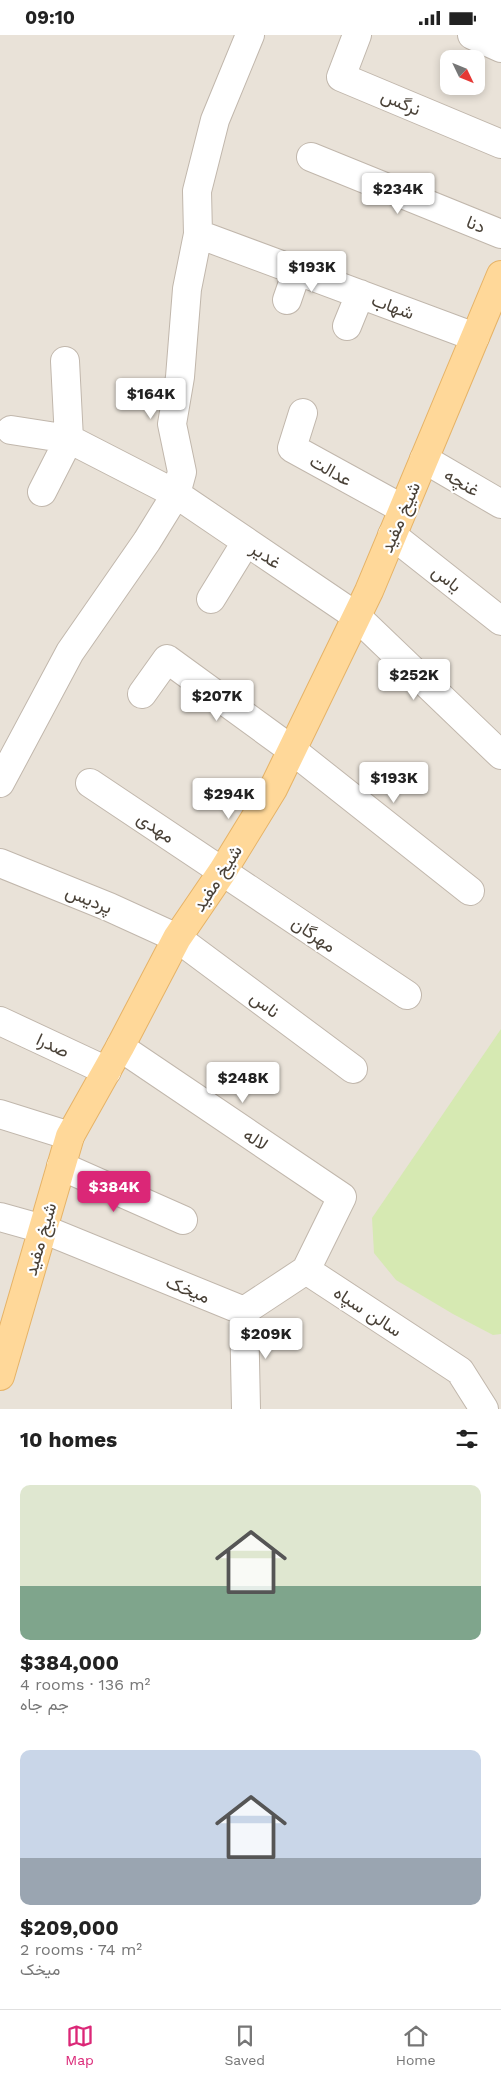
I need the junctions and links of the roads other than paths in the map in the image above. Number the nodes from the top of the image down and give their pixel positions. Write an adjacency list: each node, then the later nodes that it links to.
1 (250, 35): 7 (street)
2 (357, 35): 5 (street, نرگس)
3 (472, 35): 4 (street)
4 (501, 48)
5 (501, 144)
6 (311, 157): 8 (street, دنا)
7 (198, 234): 9 (street, شهاب); 21 (street)
8 (501, 234)
9 (297, 271): 11 (street, شهاب); 12 (street)
10 (501, 277): 14 (main road, شیخ مفید)
11 (360, 294): 13 (street); 14 (street, شهاب)
12 (287, 300)
13 (347, 326)
14 (475, 337): 19 (main road, شیخ مفید)
15 (64, 361): 18 (street)
16 (303, 413): 23 (street, عدالت)
17 (11, 430): 18 (street, غدیر)
18 (69, 439): 20 (street); 21 (street, غدیر)
19 (424, 459): 22 (street, غنچه); 23 (main road, شیخ مفید)
20 (42, 492)
21 (176, 494): 25 (street, غدیر); 32 (street)
22 (501, 504)
23 (403, 509): 24 (main road, شیخ مفید)
24 (392, 535): 27 (main road, شیخ مفید); 28 (street, یاس)
25 (246, 542): 26 (street); 27 (street, غدیر)
26 (211, 599)
27 (356, 616): 30 (main road, شیخ مفید); 31 (street, غدیر)
28 (501, 621)
29 (142, 694): 30 (street)
30 (292, 750): 35 (main road, شیخ مفید); 36 (street)
31 (501, 755)
32 (0, 783)
33 (90, 783): 35 (street, مهدی)
34 (0, 863): 37 (street, پردیس)
35 (222, 872): 37 (main road, شیخ مفید); 38 (street, مهرگان)
36 (470, 891)
37 (177, 938): 40 (main road, شیخ مفید); 41 (street, ناس)
38 (407, 995)
39 (0, 1021): 42 (street, صدرا)
40 (120, 1047): 42 (main road, شیخ مفید); 49 (street, لاله)
41 (353, 1069)
42 (107, 1071): 44 (main road, شیخ مفید)
43 (0, 1114): 44 (street)
44 (70, 1136): 45 (main road, شیخ مفید)
45 (61, 1167): 47 (street); 48 (main road, شیخ مفید)
46 (0, 1217): 48 (street, میخک)
47 (183, 1220)
48 (43, 1229): 50 (street, میخک); 51 (main road, شیخ مفید)
49 (306, 1271): 50 (street); 53 (street, سالن سپاه)
50 (244, 1311): 52 (street)
51 (0, 1376)
52 (246, 1409)
53 (484, 1409)

